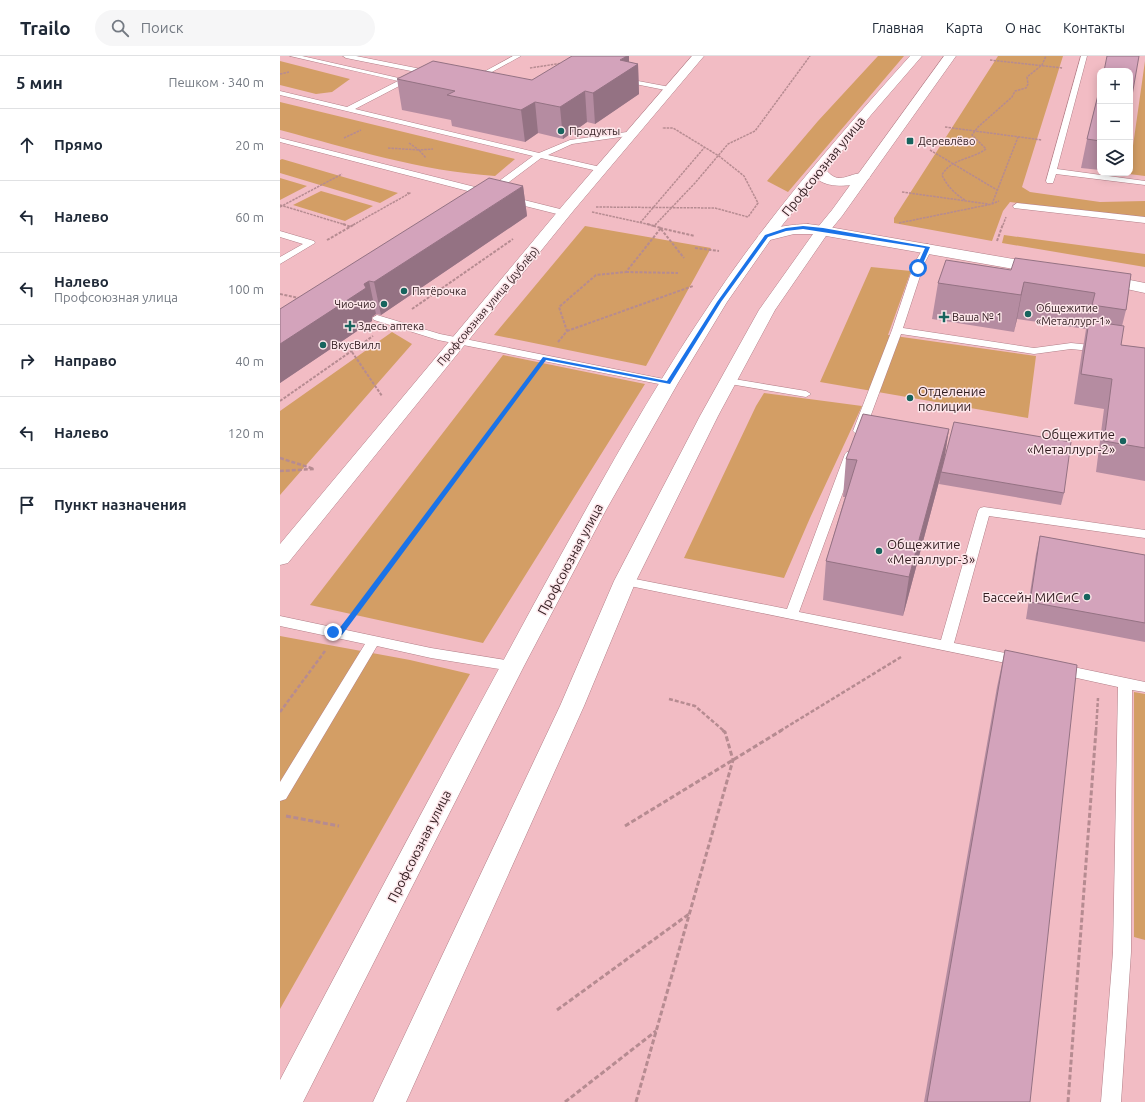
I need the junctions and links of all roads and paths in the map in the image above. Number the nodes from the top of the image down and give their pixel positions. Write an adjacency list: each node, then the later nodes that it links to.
1 (293, 56): 19 (lane)
2 (346, 56): 15 (lane)
3 (518, 56): 17 (lane)
4 (698, 56): 21 (main road, Профсоюзная улица (дублёр))
5 (810, 56): 33 (path)
6 (916, 56): 36 (main road, Профсоюзная улица)
7 (950, 56): 39 (main road)
8 (1046, 56): 12 (path)
9 (1084, 56): 14 (lane)
10 (990, 60): 12 (path)
11 (563, 63): 13 (path)
12 (1042, 66): 14 (path); 26 (path)
13 (530, 68)
14 (1081, 69): 37 (lane)
15 (423, 72): 16 (lane); 19 (lane)
16 (441, 76)
17 (464, 78)
18 (615, 78): 21 (lane)
19 (405, 81): 20 (lane); 23 (lane)
20 (420, 82)
21 (670, 89): 25 (main road, Профсоюзная улица (дублёр))
22 (280, 93): 23 (lane)
23 (349, 109): 32 (lane)
24 (945, 127): 26 (path)
25 (636, 129): 30 (path); 32 (lane); 35 (main road, Профсоюзная улица (дублёр))
26 (975, 131): 27 (path); 34 (path)
27 (1018, 137): 28 (path); 42 (path)
28 (1030, 138)
29 (280, 140): 45 (lane)
30 (704, 148): 33 (path); 52 (path)
31 (930, 150): 34 (path)
32 (538, 156): 35 (lane); 45 (lane)
33 (719, 156): 53 (path); 53 (path)
34 (954, 164): 42 (path); 47 (path)
35 (602, 170): 54 (main road, Профсоюзная улица (дублёр))
36 (819, 170): 39 (main road); 64 (main road, Профсоюзная улица)
37 (1053, 171): 40 (lane); 41 (lane)
38 (335, 173): 50 (path)
39 (863, 177): 61 (main road)
40 (1050, 181)
41 (1145, 183)
42 (997, 190): 48 (path)
43 (402, 191): 59 (path)
44 (902, 192): 47 (path)
45 (496, 195): 46 (lane); 54 (lane)
46 (480, 200)
47 (965, 200): 48 (path)
48 (992, 204): 57 (path)
49 (280, 206): 50 (path)
50 (283, 206): 59 (path)
51 (1017, 206): 55 (lane); 69 (path)
52 (654, 207): 53 (path); 54 (path); 56 (path)
53 (670, 208): 58 (path)
54 (567, 210): 56 (path); 85 (main road, Профсоюзная улица (дублёр))
55 (1145, 220)
56 (640, 223): 58 (path)
57 (894, 224)
58 (654, 226): 60 (path); 63 (path)
59 (352, 227): 66 (path)
60 (661, 228): 71 (path); 74 (path)
61 (823, 230): 64 (main road); 67 (main road); 89 (main road)
62 (280, 234): 66 (lane)
63 (695, 236)
64 (766, 236): 90 (main road, Профсоюзная улица)
65 (515, 238): 82 (path)
66 (311, 243): 72 (lane)
67 (928, 247): 73 (main road); 83 (lane)
68 (695, 248): 70 (path)
69 (995, 248)
70 (719, 251)
71 (684, 258)
72 (280, 261)
73 (1053, 271)
74 (626, 272): 75 (path); 84 (path)
75 (678, 273)
76 (1084, 276): 78 (main road)
77 (693, 286): 84 (path)
78 (1145, 288)
79 (280, 294): 80 (path)
80 (302, 298)
81 (377, 318): 82 (lane)
82 (393, 322): 85 (lane); 87 (path)
83 (897, 330): 86 (lane); 99 (lane)
84 (566, 331): 88 (path)
85 (459, 340): 88 (lane); 97 (main road, Профсоюзная улица (дублёр))
86 (1113, 351)
87 (352, 352): 92 (path); 93 (path)
88 (545, 358): 90 (lane); 101 (path)
89 (728, 381): 91 (lane); 98 (main road)
90 (669, 383): 106 (main road, Профсоюзная улица)
91 (806, 394)
92 (382, 396)
93 (280, 401)
94 (280, 458): 95 (path)
95 (280, 471)
96 (1145, 534): 104 (lane)
97 (280, 558)
98 (625, 581): 99 (lane); 122 (main road)
99 (791, 615): 103 (lane)
100 (280, 621): 101 (lane)
101 (339, 633): 102 (lane); 112 (path)
102 (374, 640): 106 (lane); 114 (lane)
103 (926, 642): 104 (lane); 113 (path)
104 (946, 645): 105 (lane)
105 (1033, 664)
106 (512, 666): 121 (main road, Профсоюзная улица)
107 (1048, 667): 108 (lane)
108 (1099, 677): 109 (lane); 125 (path)
109 (1125, 683): 110 (lane); 126 (lane)
110 (1145, 687)
111 (669, 699): 113 (path)
112 (280, 712)
113 (733, 760): 117 (path); 118 (path)
114 (280, 795)
115 (280, 815): 116 (path)
116 (339, 826)
117 (625, 826)
118 (690, 913): 119 (path); 120 (path)
119 (557, 1010)
120 (656, 1031): 123 (path); 124 (path)
121 (286, 1102)
122 (389, 1102)
123 (566, 1102)
124 (636, 1102)
125 (1068, 1102)
126 (1111, 1102)

